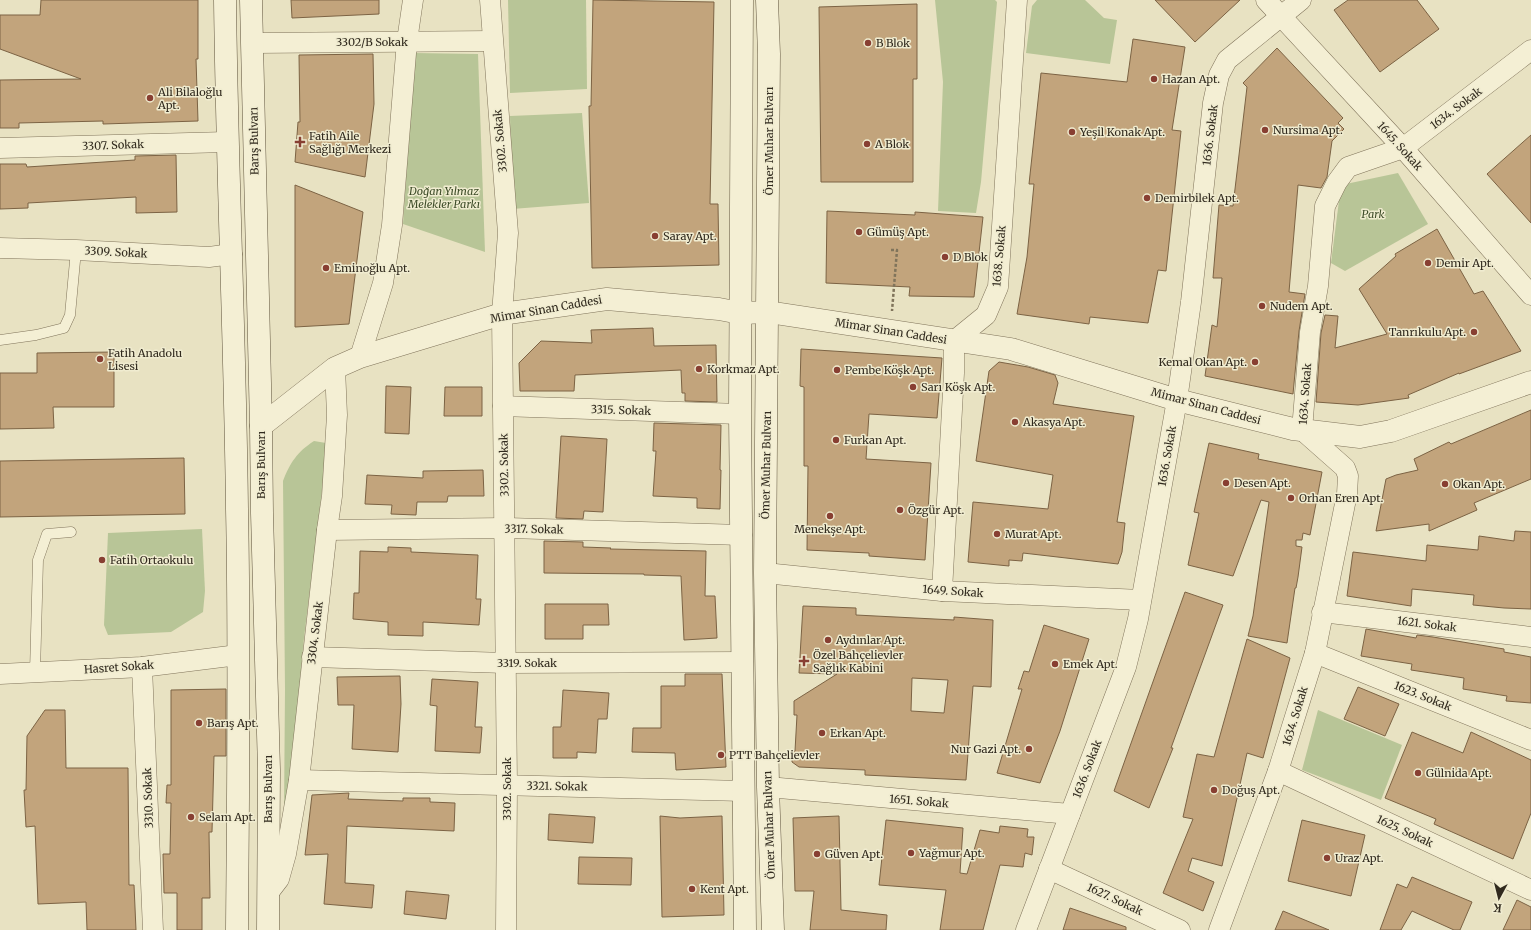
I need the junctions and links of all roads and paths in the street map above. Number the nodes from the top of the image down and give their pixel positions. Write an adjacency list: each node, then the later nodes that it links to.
1 (225, 0): 15 (main road)
2 (251, 0): 13 (main road, Barış Bulvarı)
3 (413, 0): 11 (street)
4 (490, 0): 12 (street, 3302. Sokak)
5 (742, 0): 24 (main road)
6 (767, 0): 23 (main road, Ömer Muhar Bulvarı)
7 (1016, 0): 28 (street, 1638. Sokak)
8 (1266, 0): 10 (street, 1645. Sokak)
9 (1301, 0): 10 (street, 1636. Sokak)
10 (1281, 16): 17 (street, 1645. Sokak); 32 (street, 1636. Sokak)
11 (407, 41): 12 (street, 3302/B Sokak); 13 (street, 3302/B Sokak); 29 (street)
12 (492, 41): 25 (street, 3302. Sokak)
13 (252, 43): 35 (main road, Barış Bulvarı)
14 (1531, 50): 17 (street, 1634. Sokak)
15 (227, 142): 16 (street, 3307. Sokak); 21 (main road)
16 (0, 148)
17 (1403, 148): 22 (street, 1645. Sokak); 36 (street, 1634. Sokak)
18 (0, 248): 19 (street, 3309. Sokak)
19 (76, 250): 21 (street, 3309. Sokak); 27 (lane)
20 (891, 250): 26 (path)
21 (232, 254): 47 (main road)
22 (1531, 295)
23 (768, 312): 24 (main road, Mimar Sinan Caddesi); 26 (main road, Mimar Sinan Caddesi); 41 (main road, Ömer Muhar Bulvarı)
24 (740, 313): 25 (main road, Mimar Sinan Caddesi); 34 (main road)
25 (502, 314): 29 (main road, Mimar Sinan Caddesi); 33 (street, 3302. Sokak)
26 (891, 331): 28 (main road, Mimar Sinan Caddesi)
27 (0, 340)
28 (954, 341): 32 (main road, Mimar Sinan Caddesi); 42 (street)
29 (360, 357): 30 (main road, Mimar Sinan Caddesi)
30 (335, 368): 35 (main road, Mimar Sinan Caddesi); 38 (street, 3304. Sokak)
31 (1531, 382): 36 (main road, Mimar Sinan Caddesi)
32 (1177, 400): 36 (main road, Mimar Sinan Caddesi); 43 (street, 1636. Sokak)
33 (503, 406): 34 (street, 3315. Sokak); 37 (street, 3302. Sokak)
34 (740, 414): 40 (main road)
35 (261, 426): 63 (main road, Barış Bulvarı)
36 (1302, 430): 44 (street, 1634. Sokak)
37 (505, 528): 38 (street, 3317. Sokak); 40 (street, 3317. Sokak); 50 (street, 3302. Sokak)
38 (327, 530): 48 (street, 3304. Sokak)
39 (71, 532): 52 (lane)
40 (742, 535): 49 (main road)
41 (764, 573): 42 (street, 1649. Sokak); 58 (main road, Ömer Muhar Bulvarı)
42 (942, 591): 43 (street, 1649. Sokak)
43 (1141, 600): 60 (street, 1636. Sokak)
44 (1322, 612): 45 (street, 1621. Sokak); 46 (street, 1634. Sokak)
45 (1531, 637)
46 (1315, 653): 54 (street, 1623. Sokak); 55 (street, 1634. Sokak)
47 (238, 655): 51 (street, Hasret Sokak); 65 (main road)
48 (312, 657): 50 (street, 3319. Sokak); 56 (street, 3304. Sokak)
49 (743, 662): 50 (street, 3319. Sokak); 59 (main road)
50 (506, 664): 57 (street, 3302. Sokak)
51 (142, 667): 52 (street, Hasret Sokak); 64 (street, 3310. Sokak)
52 (35, 672): 53 (street, Hasret Sokak)
53 (0, 674)
54 (1531, 740)
55 (1278, 771): 62 (street, 1625. Sokak); 72 (street, 1634. Sokak)
56 (299, 780): 57 (street, 3321. Sokak); 63 (street, 3304. Sokak)
57 (507, 785): 59 (street, 3321. Sokak); 67 (street, 3302. Sokak)
58 (768, 787): 60 (street, 1651. Sokak); 69 (main road, Ömer Muhar Bulvarı)
59 (744, 791): 68 (main road)
60 (1070, 814): 61 (street, 1636. Sokak)
61 (1049, 869): 70 (street, 1636. Sokak); 71 (street, 1627. Sokak)
62 (1531, 890)
63 (269, 892): 66 (main road, Barış Bulvarı)
64 (153, 930)
65 (237, 930)
66 (268, 930)
67 (506, 930)
68 (745, 930)
69 (773, 930)
70 (1026, 930)
71 (1180, 930)
72 (1219, 930)

